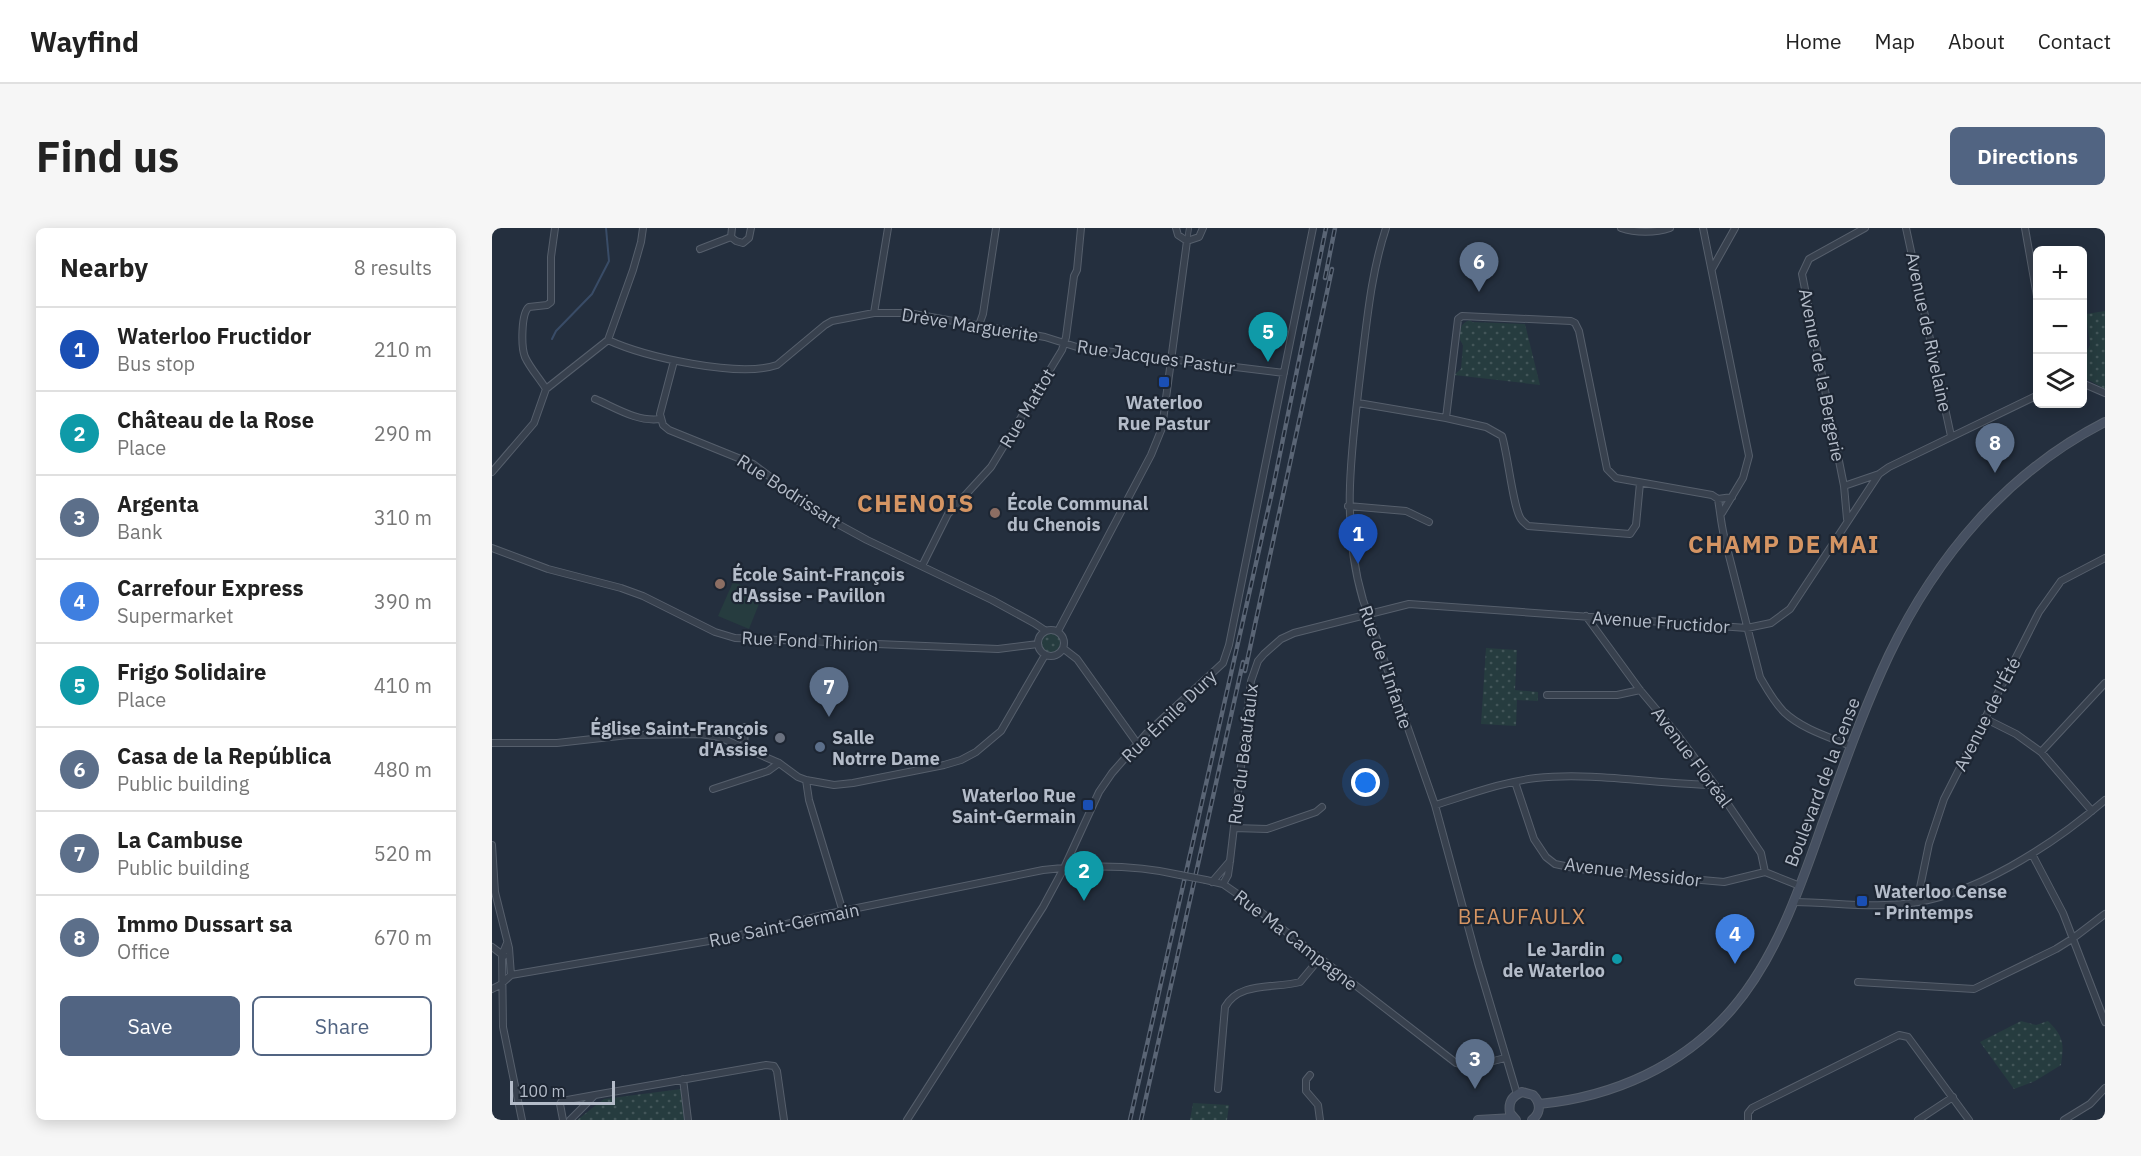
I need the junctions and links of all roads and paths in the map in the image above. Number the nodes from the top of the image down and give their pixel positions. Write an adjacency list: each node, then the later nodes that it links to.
1 (555, 228): 33 (street)
2 (643, 228): 27 (street)
3 (732, 228): 20 (street)
4 (751, 228): 20 (street)
5 (888, 228): 25 (street)
6 (996, 228): 26 (street)
7 (1081, 228): 28 (street, Rue Mattot)
8 (1176, 228): 21 (street)
9 (1189, 228): 21 (street)
10 (1203, 228): 21 (street)
11 (1313, 228): 31 (street, Rue Émile Dury)
12 (1386, 228): 37 (street, Rue de l'Infante)
13 (1621, 228): 14 (street)
14 (1670, 228)
15 (1703, 228): 23 (street)
16 (1735, 228): 23 (street)
17 (1864, 228): 47 (street, Avenue de la Bergerie)
18 (1906, 228): 41 (street, Avenue de Rivelaine)
19 (2025, 228): 24 (street)
20 (731, 237): 22 (street)
21 (1187, 241): 29 (street)
22 (700, 249)
23 (1712, 270): 48 (street)
24 (2037, 300)
25 (874, 313): 26 (street, Drève Marguerite); 30 (street, Drève Marguerite)
26 (979, 325): 28 (street, Drève Marguerite)
27 (608, 340): 30 (street, Drève Marguerite); 33 (street)
28 (1065, 344): 29 (street, Rue Jacques Pastur); 56 (street, Rue Mattot)
29 (1171, 360): 31 (street, Rue Jacques Pastur); 61 (street)
30 (674, 361): 39 (street)
31 (1284, 373): 71 (street, Rue Émile Dury)
32 (2087, 385): 34 (street)
33 (546, 389): 42 (street)
34 (2105, 393)
35 (2033, 397): 41 (street, Avenue Fructidor)
36 (595, 399): 39 (street, Rue Bodrissart)
37 (1358, 403): 38 (street); 50 (street, Rue de l'Infante)
38 (1446, 418): 46 (street); 46 (street)
39 (660, 419): 56 (street, Rue Bodrissart)
40 (2105, 422): 72 (main road, Boulevard de la Cense)
41 (1951, 436): 45 (street, Avenue Fructidor)
42 (500, 464): 43 (street); 44 (street)
43 (492, 465)
44 (492, 472)
45 (1879, 474): 47 (street, Avenue Fructidor); 52 (street, Avenue Fructidor)
46 (1640, 483): 49 (street)
47 (1844, 486): 52 (street, Avenue de la Bergerie)
48 (1732, 497): 49 (street); 51 (street)
49 (1718, 499): 51 (street)
50 (1348, 506): 53 (street); 57 (street, Rue de l'Infante)
51 (1722, 513): 59 (street)
52 (1847, 519): 59 (street, Avenue Fructidor)
53 (1430, 522)
54 (492, 548): 62 (street, Rue Fond Thirion)
55 (2105, 558): 68 (street, Avenue de l'Été)
56 (922, 566): 60 (street, Rue Bodrissart)
57 (1367, 614): 58 (street, Avenue Fructidor); 81 (street, Rue de l'Infante); 84 (street, Rue du Beaufaulx)
58 (1586, 616): 59 (street, Avenue Fructidor); 66 (street, Avenue Floréal)
59 (1747, 628): 72 (street)
60 (1046, 631): 61 (street); 62 (street)
61 (1058, 631): 63 (street)
62 (1038, 644): 64 (street)
63 (1064, 649): 64 (street); 71 (street)
64 (1045, 655): 76 (street)
65 (2105, 682): 74 (street)
66 (1640, 690): 67 (street); 78 (street, Avenue Floréal)
67 (1547, 695)
68 (1984, 718): 74 (street); 95 (street, Avenue de l'Été)
69 (745, 727): 73 (street)
70 (492, 742): 73 (street)
71 (1137, 743): 88 (street, Rue Émile Dury)
72 (1851, 746): 92 (main road, Boulevard de la Cense)
73 (744, 748): 75 (street)
74 (2041, 752): 83 (street)
75 (778, 764): 76 (street); 79 (street)
76 (806, 780): 96 (street)
77 (1515, 782): 78 (street); 81 (street); 89 (street, Avenue Messidor)
78 (1715, 785): 89 (street, Avenue Floréal)
79 (713, 789)
80 (2105, 800): 83 (street)
81 (1435, 805): 109 (street, Rue de l'Infante)
82 (1322, 807): 84 (street)
83 (2092, 811): 86 (street)
84 (1234, 828): 87 (street, Rue du Beaufaulx)
85 (492, 845): 93 (street)
86 (2032, 854): 95 (street); 98 (street)
87 (1230, 861): 90 (street); 91 (street, Rue du Beaufaulx)
88 (1064, 868): 90 (street, Rue Ma Campagne, bridge); 96 (street, Rue Saint-Germain); 127 (street, Rue Émile Dury)
89 (1765, 872): 92 (street)
90 (1209, 881): 91 (street, Rue Ma Campagne)
91 (1223, 884): 102 (street, Rue Ma Campagne)
92 (1800, 886): 94 (main road, Boulevard de la Cense)
93 (493, 888): 99 (street)
94 (1794, 902): 95 (street); 117 (main road, Boulevard de la Cense)
95 (1917, 902)
96 (843, 912): 104 (street, Rue Saint-Germain)
97 (2105, 914): 98 (street)
98 (2072, 939): 106 (street); 108 (street)
99 (507, 943): 101 (street); 103 (street)
100 (492, 947): 101 (street)
101 (502, 955): 103 (street); 105 (street)
102 (1320, 958): 109 (street, Rue Ma Campagne); 113 (street)
103 (510, 960): 104 (street)
104 (511, 975): 105 (street)
105 (504, 981): 107 (street); 122 (street)
106 (1858, 982)
107 (492, 989)
108 (2105, 1022)
109 (1505, 1058): 114 (street, Rue de l'Infante)
110 (1310, 1075): 128 (street)
111 (683, 1079): 115 (street); 125 (street); 126 (street)
112 (2105, 1088): 133 (street)
113 (1218, 1089)
114 (1517, 1094): 117 (main road); 118 (main road)
115 (595, 1095): 123 (street); 124 (street)
116 (1953, 1097): 130 (street); 131 (street); 132 (street)
117 (1539, 1104): 121 (main road)
118 (1509, 1107): 119 (main road); 120 (main road)
119 (1492, 1118): 120 (main road); 129 (main road)
120 (1515, 1119)
121 (1537, 1119)
122 (522, 1120)
123 (562, 1120)
124 (570, 1120)
125 (688, 1120)
126 (784, 1120)
127 (908, 1120)
128 (1320, 1120)
129 (1478, 1120)
130 (1748, 1120)
131 (1918, 1120)
132 (1969, 1120)
133 (2064, 1120)

